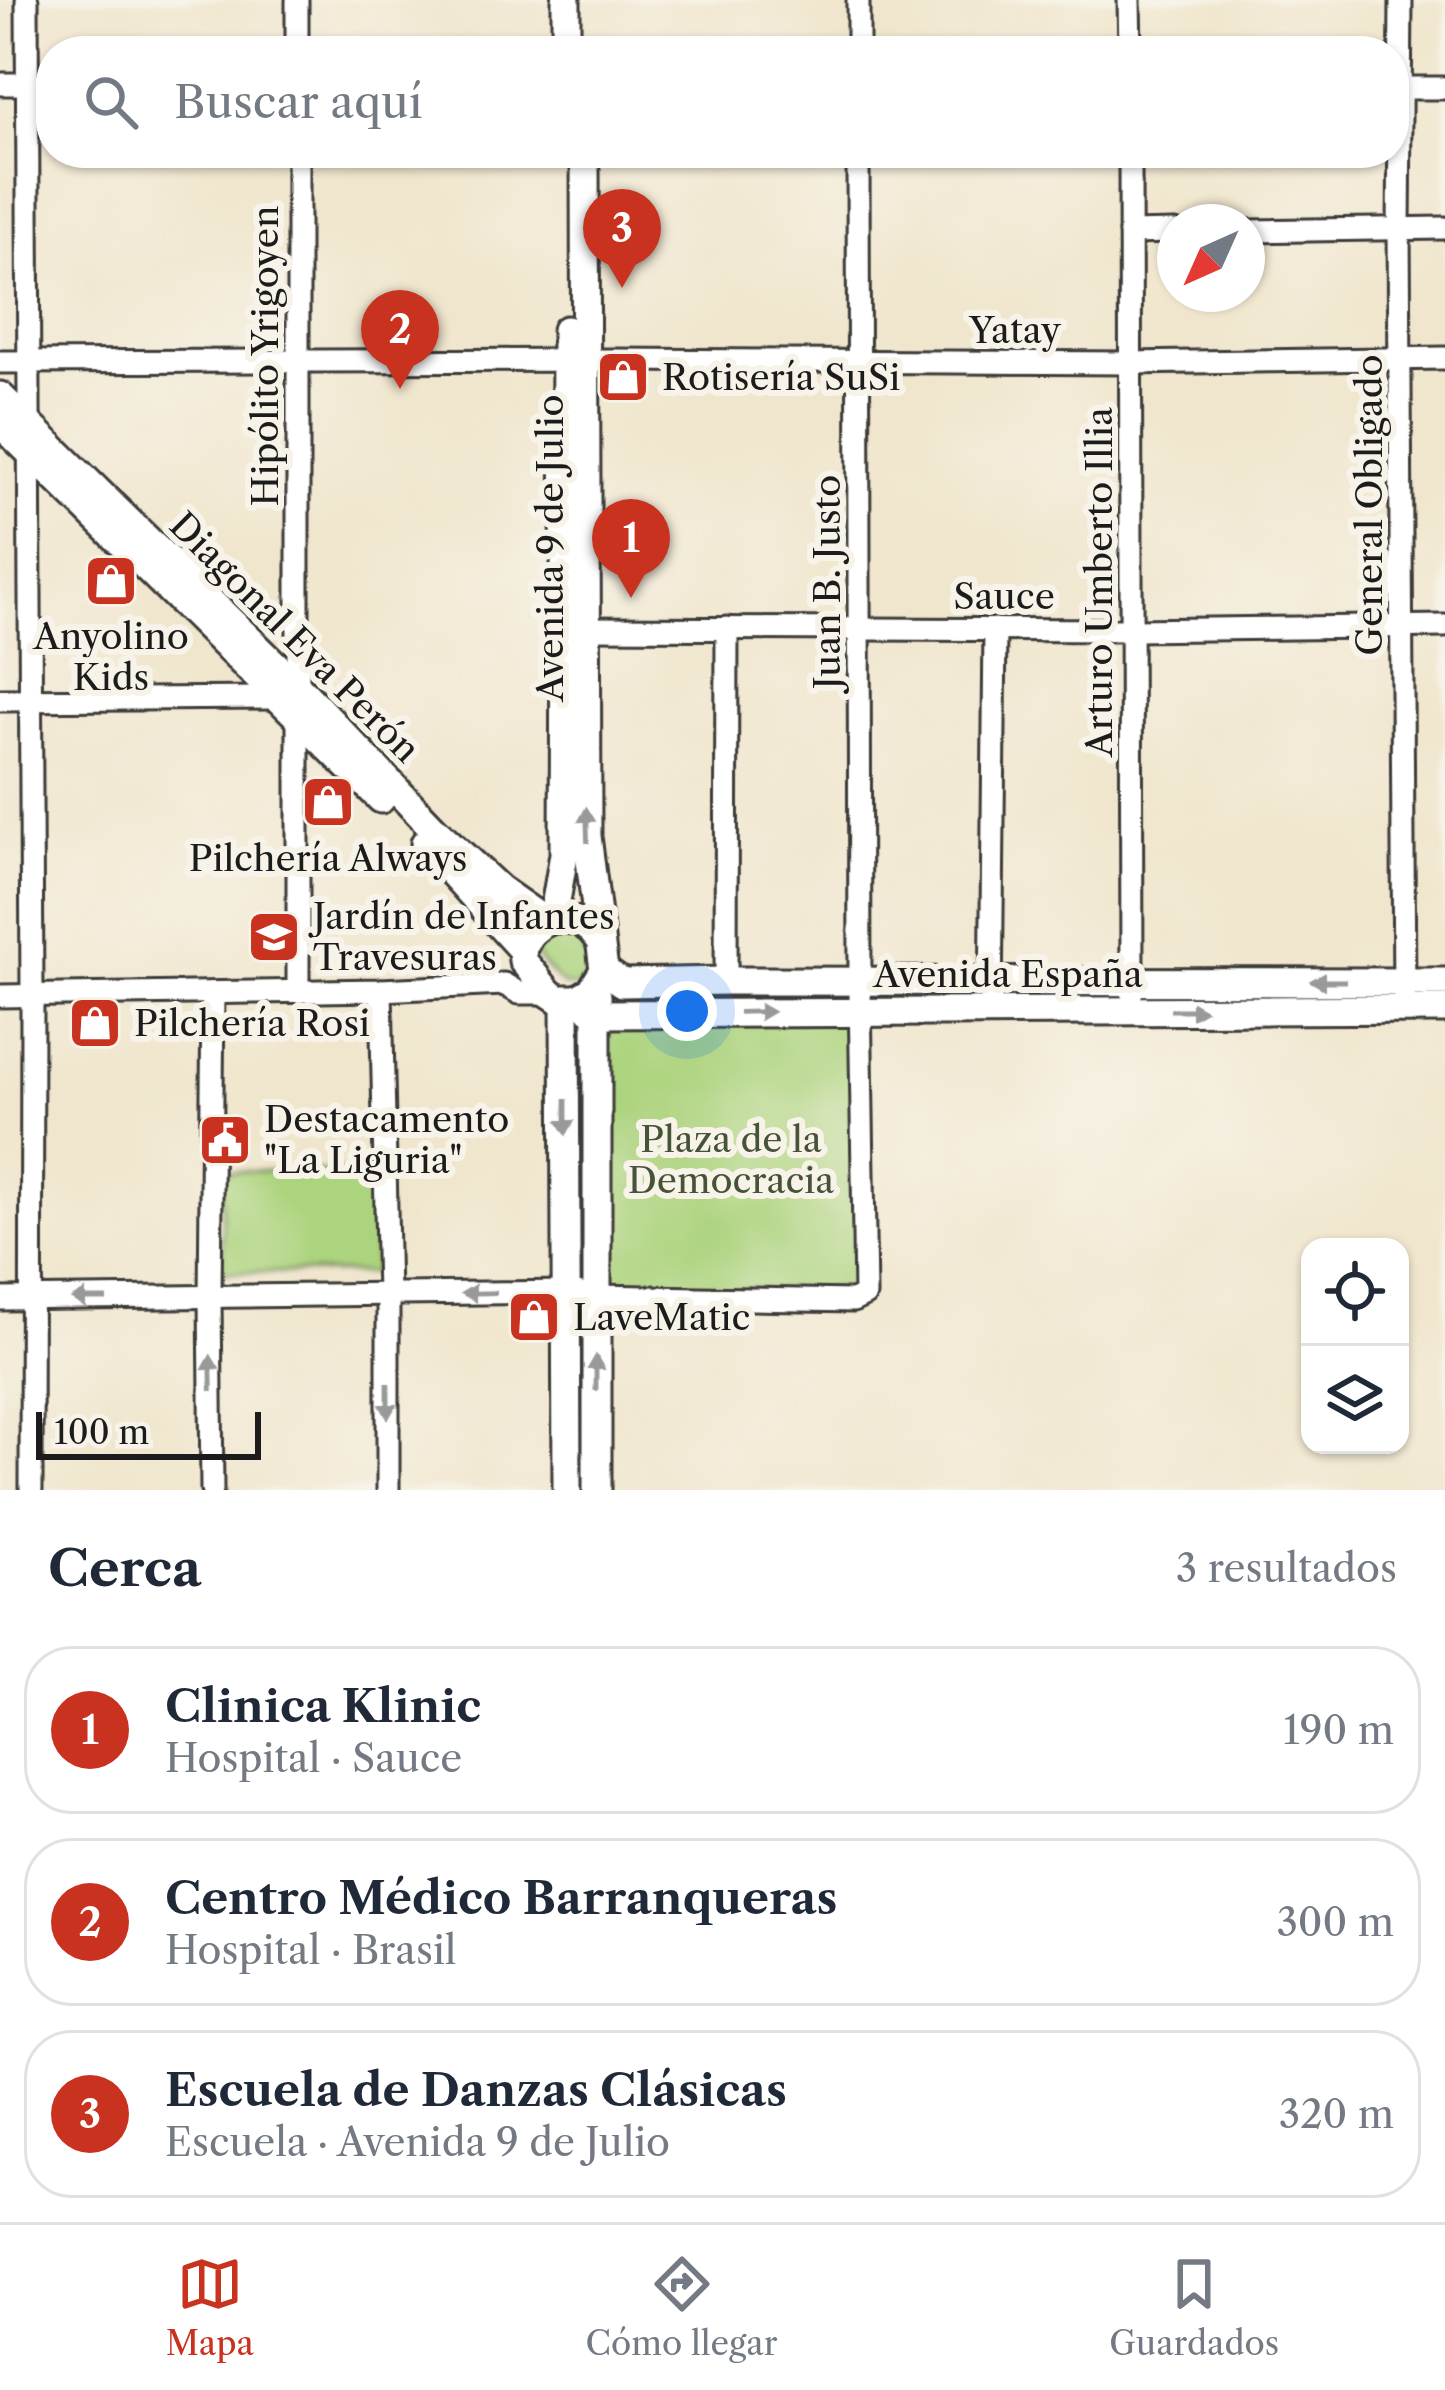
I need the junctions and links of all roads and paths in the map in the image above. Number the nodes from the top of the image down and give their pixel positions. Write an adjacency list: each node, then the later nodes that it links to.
1 (27, 0): 14 (street)
2 (297, 0): 8 (street)
3 (566, 0): 9 (main road)
4 (584, 0): 10 (main road)
5 (858, 0): 11 (street)
6 (1130, 0): 12 (street)
7 (1401, 0): 13 (street, General Obligado)
8 (297, 36)
9 (566, 36)
10 (584, 36)
11 (858, 36)
12 (1130, 36)
13 (1400, 36)
14 (27, 83): 15 (street); 16 (street); 33 (street)
15 (36, 83)
16 (0, 84)
17 (1409, 88): 18 (street)
18 (1445, 88)
19 (298, 168): 34 (street, Hipólito Yrigoyen)
20 (567, 168): 35 (main road, Avenida 9 de Julio)
21 (584, 168): 35 (main road, Avenida 9 de Julio)
22 (858, 168): 36 (street, Juan B. Justo)
23 (1130, 168): 29 (street, Arturo Umberto Illia)
24 (1399, 168): 25 (street, General Obligado)
25 (1400, 228): 26 (street); 27 (street); 30 (street, General Obligado)
26 (1445, 228)
27 (1265, 231)
28 (1157, 232): 29 (street)
29 (1130, 233): 37 (street, Arturo Umberto Illia)
30 (1401, 358): 31 (street, Yatay); 37 (street, Yatay); 41 (street, General Obligado)
31 (1445, 358)
32 (0, 362): 33 (street, Yatay)
33 (29, 362): 34 (street, Yatay); 40 (street)
34 (299, 362): 35 (street, Yatay); 48 (street, Hipólito Yrigoyen)
35 (575, 362): 36 (street, Yatay); 43 (main road, Avenida 9 de Julio)
36 (859, 362): 37 (street, Yatay); 45 (street, Juan B. Justo)
37 (1130, 363): 47 (street, Arturo Umberto Illia)
38 (0, 395): 40 (main road, Diagonal Eva Perón)
39 (0, 422): 40 (main road, Diagonal Eva Perón)
40 (29, 437): 48 (main road, Diagonal Eva Perón); 50 (street)
41 (1403, 626): 42 (street, Sauce); 47 (street, Sauce); 66 (street, General Obligado)
42 (1445, 626)
43 (575, 628): 44 (street, Sauce); 52 (main road, Avenida 9 de Julio); 53 (main road, Avenida 9 de Julio, one-way to 43)
44 (727, 628): 45 (street, Sauce); 58 (street)
45 (861, 629): 46 (street, Sauce); 55 (street, Juan B. Justo)
46 (995, 629): 47 (street, Sauce); 56 (street)
47 (1133, 629): 57 (street, Arturo Umberto Illia)
48 (288, 692): 50 (street); 51 (main road, Diagonal Eva Perón); 52 (main road, Diagonal Eva Perón)
49 (0, 700): 50 (street)
50 (31, 700): 65 (street)
51 (299, 719): 54 (main road, Diagonal Eva Perón); 62 (street)
52 (550, 920): 53 (main road, Diagonal Eva Perón); 54 (main road)
53 (600, 941): 64 (main road, Avenida 9 de Julio)
54 (523, 955): 60 (street); 64 (main road, Diagonal Eva Perón)
55 (860, 980): 56 (main road, Avenida España); 58 (main road, Avenida España); 71 (street, Juan B. Justo)
56 (991, 980): 57 (main road, Avenida España); 69 (street)
57 (1132, 980): 66 (main road, Avenida España, one-way to 57); 70 (street, Arturo Umberto Illia)
58 (726, 981): 64 (main road, Avenida España)
59 (1445, 982): 66 (main road, Avenida España)
60 (504, 984): 61 (street); 64 (street)
61 (381, 990): 62 (street); 73 (street)
62 (298, 992): 63 (street)
63 (213, 993): 65 (street); 74 (street)
64 (581, 993): 71 (main road, Avenida España, one-way to 71); 72 (main road)
65 (32, 995): 67 (street); 76 (street)
66 (1404, 995): 68 (main road, Avenida España); 70 (main road, Avenida España, one-way to 66)
67 (0, 996)
68 (1445, 1009)
69 (992, 1010): 70 (main road, Avenida España); 71 (main road, Avenida España)
70 (1132, 1010)
71 (861, 1011): 72 (street, Juan B. Justo)
72 (581, 1294): 73 (street, one-way to 73); 80 (main road); 81 (main road, one-way to 72)
73 (388, 1295): 74 (street); 79 (street, one-way to 79)
74 (210, 1298): 76 (street, one-way to 76); 78 (street, one-way to 74)
75 (0, 1299): 76 (street)
76 (31, 1299): 77 (street)
77 (31, 1490)
78 (212, 1490)
79 (388, 1490)
80 (567, 1490)
81 (597, 1490)

